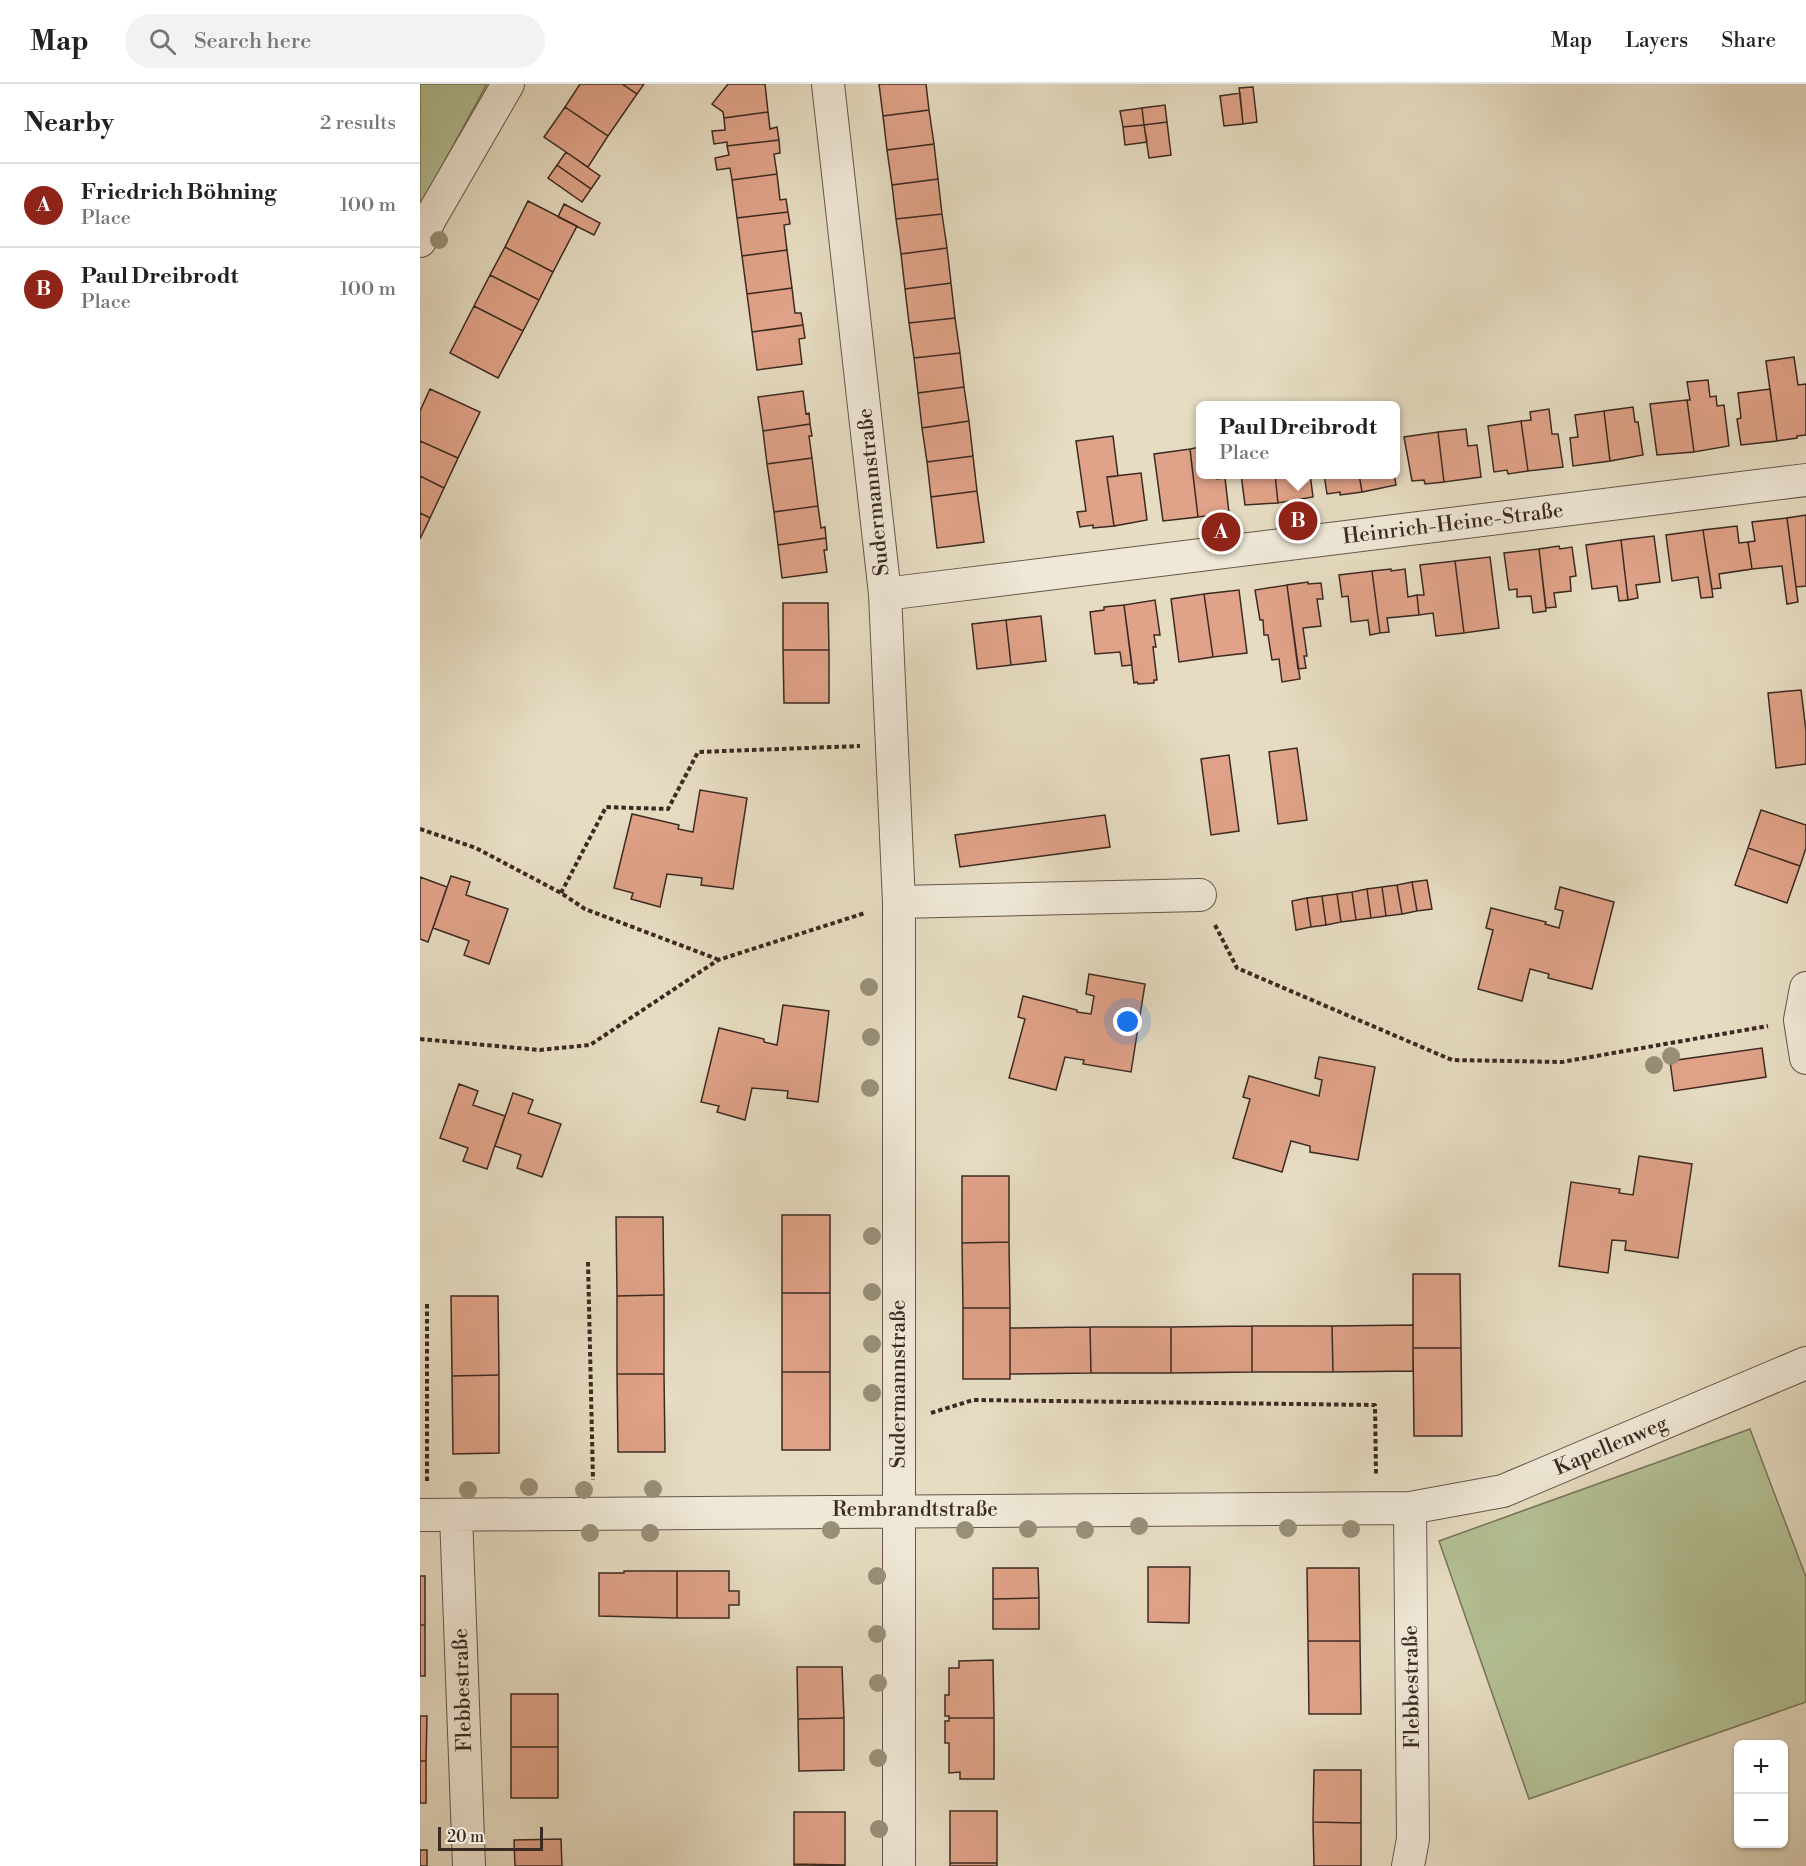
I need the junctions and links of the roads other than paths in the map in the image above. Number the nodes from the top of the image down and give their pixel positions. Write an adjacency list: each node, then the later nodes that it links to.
1 (508, 84): 3 (street)
2 (828, 84): 5 (street, Sudermannstraße)
3 (420, 241)
4 (1806, 480): 5 (street, Heinrich-Heine-Straße)
5 (885, 594): 7 (street, Sudermannstraße)
6 (1200, 895): 7 (street)
7 (898, 902): 12 (street, Sudermannstraße)
8 (1806, 988): 9 (street)
9 (1806, 1058)
10 (1806, 1362): 11 (street, Kapellenweg)
11 (1410, 1508): 12 (street, Rembrandtstraße); 16 (street, Flebbestraße)
12 (899, 1510): 13 (street, Rembrandtstraße); 15 (street, Sudermannstraße)
13 (434, 1515): 14 (street, Flebbestraße)
14 (469, 1866)
15 (899, 1866)
16 (1408, 1866)

